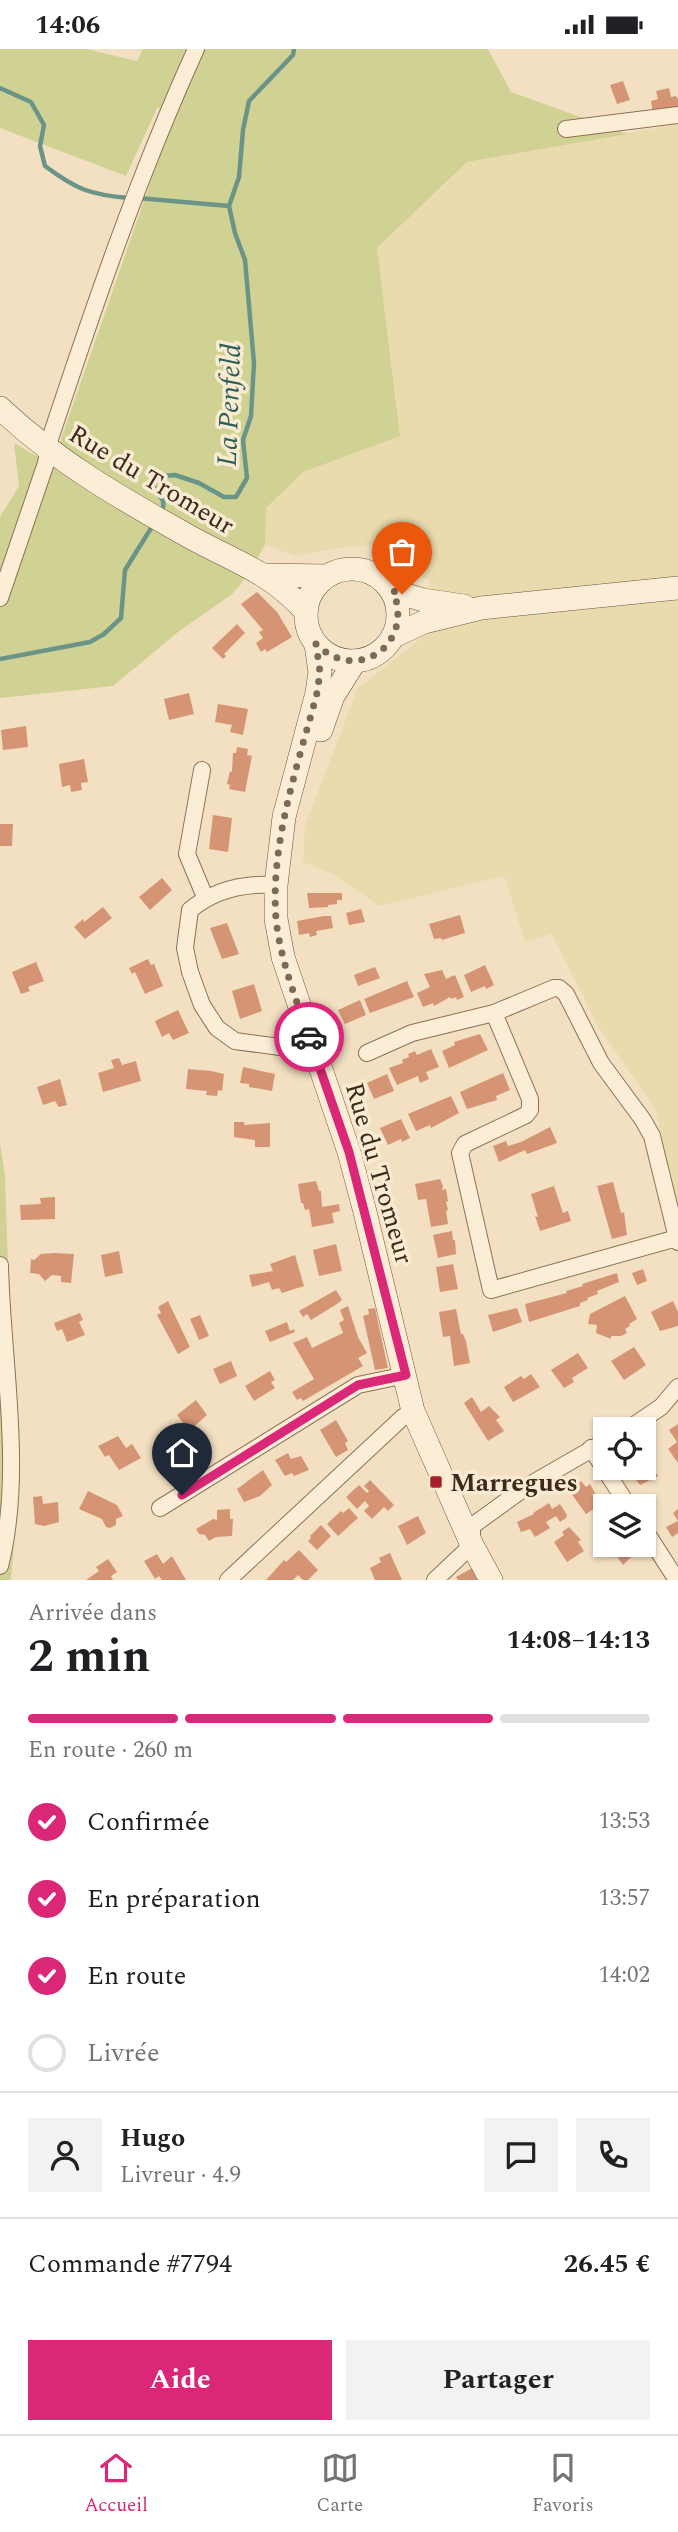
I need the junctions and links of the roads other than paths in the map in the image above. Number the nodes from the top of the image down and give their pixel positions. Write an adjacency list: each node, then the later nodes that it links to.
1 (196, 49): 5 (street)
2 (678, 115): 3 (street)
3 (566, 129)
4 (5, 414): 5 (main road, Rue du Tromeur)
5 (48, 451): 6 (main road, Rue du Tromeur); 10 (street)
6 (265, 575): 7 (main road, Rue du Tromeur); 12 (main road, Rue du Tromeur)
7 (327, 576): 9 (main road); 12 (main road)
8 (678, 588): 11 (main road)
9 (393, 591): 11 (main road); 13 (main road)
10 (0, 598)
11 (481, 608): 13 (main road)
12 (306, 612): 14 (main road)
13 (394, 636): 15 (main road)
14 (316, 644): 15 (main road); 17 (main road, Rue du Tromeur)
15 (355, 661): 17 (main road, Rue du Tromeur)
16 (201, 770): 18 (street)
17 (277, 875): 18 (street); 20 (main road, Rue du Tromeur)
18 (205, 897): 20 (street)
19 (494, 1013): 21 (street); 22 (street); 22 (street)
20 (311, 1042): 24 (main road, Rue du Tromeur)
21 (368, 1053)
22 (678, 1240)
23 (0, 1265): 32 (street)
24 (406, 1375): 26 (main road, Rue du Tromeur); 29 (street); 30 (main road, Rue du Tromeur)
25 (678, 1387): 27 (street)
26 (413, 1411): 30 (main road, Rue du Tromeur); 34 (street)
27 (646, 1417)
28 (593, 1448): 30 (street)
29 (160, 1508)
30 (472, 1536): 35 (street); 36 (main road, Rue du Tromeur); 37 (main road, Rue du Tromeur)
31 (656, 1549): 33 (street)
32 (0, 1566)
33 (671, 1575)
34 (228, 1580)
35 (435, 1580)
36 (491, 1580)
37 (500, 1580)

